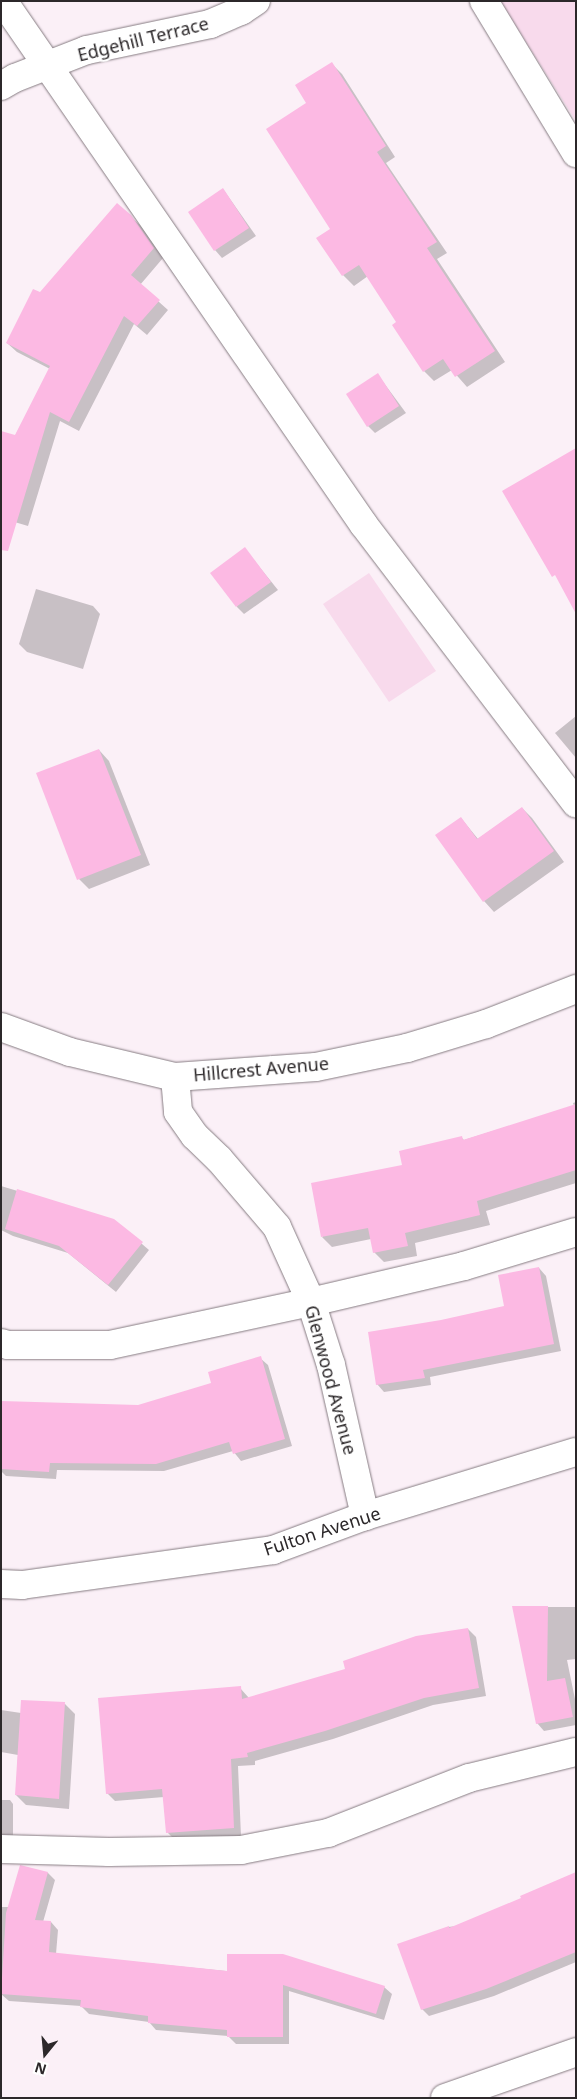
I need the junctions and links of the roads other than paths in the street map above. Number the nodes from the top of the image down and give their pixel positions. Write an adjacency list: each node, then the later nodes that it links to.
1 (3, 1): 4 (street)
2 (256, 1): 4 (street, Edgehill Terrace)
3 (484, 1): 6 (street)
4 (47, 66): 5 (street, Edgehill Terrace); 7 (street)
5 (1, 86)
6 (576, 152)
7 (576, 803)
8 (576, 989): 10 (street, Hillcrest Avenue)
9 (1, 1027): 10 (street, Hillcrest Avenue)
10 (175, 1077): 12 (street, Glenwood Avenue)
11 (576, 1232): 12 (street)
12 (312, 1302): 13 (street); 15 (street, Glenwood Avenue)
13 (1, 1343)
14 (576, 1452): 15 (street, Fulton Avenue)
15 (365, 1516): 16 (street, Fulton Avenue)
16 (1, 1584)
17 (576, 1752): 18 (street)
18 (1, 1849)
19 (576, 2052): 20 (street)
20 (445, 2098)

